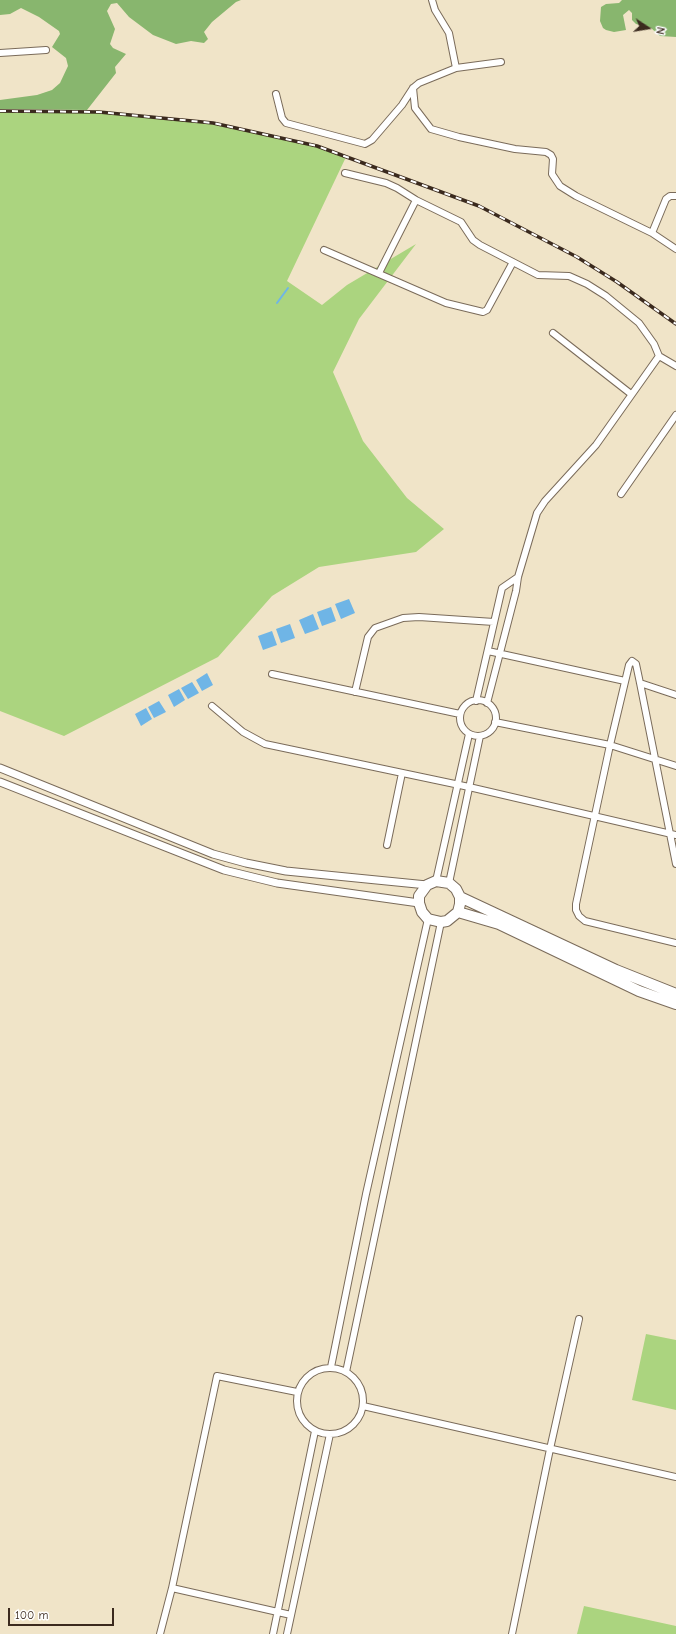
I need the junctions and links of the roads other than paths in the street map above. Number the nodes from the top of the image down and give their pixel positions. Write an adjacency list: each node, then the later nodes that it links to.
1 (432, 0): 5 (street)
2 (46, 50): 3 (street)
3 (0, 53)
4 (501, 62): 5 (street)
5 (456, 68): 6 (street)
6 (413, 88): 7 (street); 11 (street)
7 (276, 94)
8 (344, 173): 10 (street)
9 (676, 196): 11 (street)
10 (416, 200): 14 (street); 15 (street)
11 (652, 233): 12 (street)
12 (676, 249)
13 (324, 250): 15 (street)
14 (513, 262): 15 (street); 17 (street)
15 (379, 273)
16 (553, 333): 19 (street)
17 (659, 356): 18 (street); 19 (street)
18 (676, 366)
19 (631, 394): 22 (street)
20 (676, 416): 21 (street)
21 (621, 494)
22 (518, 577): 23 (street); 25 (street)
23 (494, 622): 24 (street); 29 (street)
24 (488, 650): 25 (street); 31 (street)
25 (499, 653): 27 (street); 32 (street)
26 (272, 674): 29 (street)
27 (625, 681): 28 (street); 38 (street)
28 (640, 683): 30 (street); 39 (street)
29 (355, 692): 34 (street)
30 (676, 695)
31 (476, 701): 32 (street); 34 (street)
32 (487, 703): 35 (street)
33 (212, 706): 42 (street)
34 (460, 714): 36 (street)
35 (495, 722): 37 (street); 38 (street)
36 (468, 734): 37 (street); 44 (street)
37 (480, 736): 45 (street)
38 (610, 746): 39 (street); 46 (street)
39 (654, 758): 40 (street); 47 (street)
40 (676, 766)
41 (0, 768): 50 (street)
42 (402, 773): 44 (street); 48 (street)
43 (0, 782): 53 (street)
44 (457, 784): 45 (street); 50 (street)
45 (470, 787): 46 (street); 51 (street)
46 (596, 816): 47 (street); 57 (street)
47 (673, 833): 49 (street)
48 (387, 845)
49 (676, 864)
50 (431, 883): 51 (highway); 53 (highway)
51 (449, 883): 52 (highway)
52 (460, 897): 54 (highway); 58 (highway)
53 (419, 903): 55 (highway)
54 (458, 912): 56 (highway); 59 (highway)
55 (428, 919): 56 (highway); 61 (street)
56 (441, 922): 62 (street)
57 (676, 943)
58 (676, 994)
59 (676, 1004)
60 (579, 1319): 67 (street)
61 (331, 1367): 62 (street); 63 (street)
62 (346, 1372): 64 (street)
63 (297, 1392): 65 (street); 69 (street)
64 (363, 1406): 66 (street); 67 (street)
65 (315, 1431): 66 (street); 70 (street)
66 (330, 1434): 71 (street)
67 (550, 1449): 68 (street); 75 (street)
68 (676, 1477)
69 (172, 1588): 70 (street); 72 (street)
70 (278, 1612): 71 (street); 73 (street)
71 (291, 1615): 74 (street)
72 (160, 1634)
73 (273, 1634)
74 (287, 1634)
75 (512, 1634)

